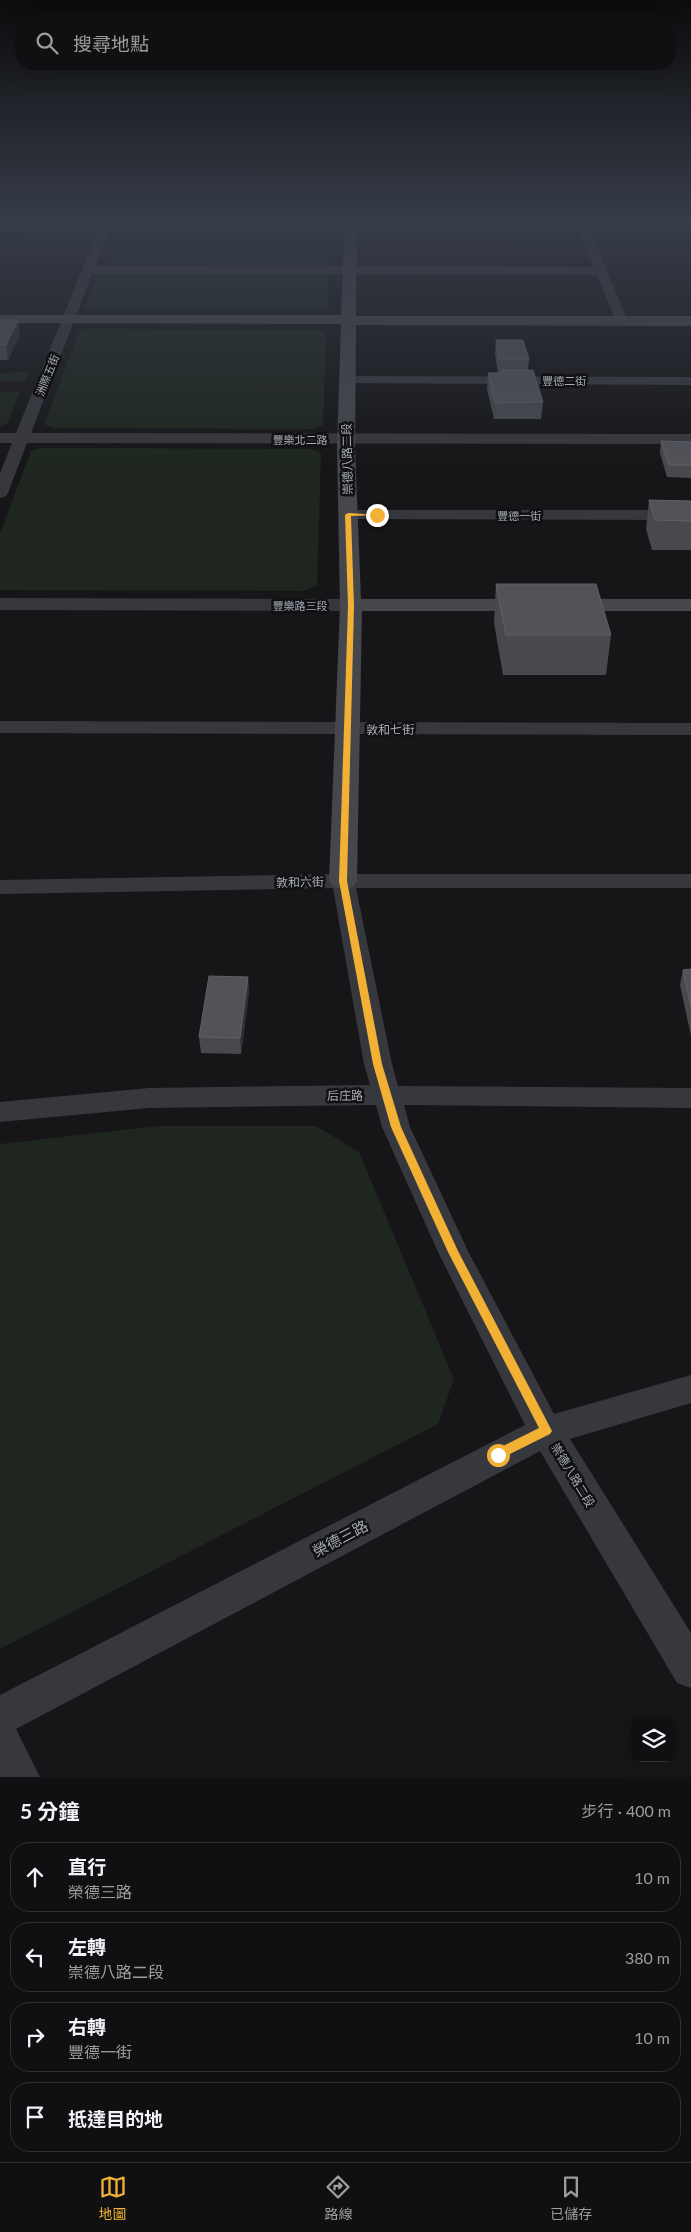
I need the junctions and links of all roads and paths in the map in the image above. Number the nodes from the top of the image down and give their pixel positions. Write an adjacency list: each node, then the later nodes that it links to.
1 (75, 300): 5 (street, 洲際五街)
2 (349, 300): 6 (street, 崇德八路二段)
3 (613, 300): 7 (street)
4 (0, 319): 5 (street)
5 (68, 319): 6 (street); 12 (street, 洲際五街)
6 (349, 320): 7 (street); 9 (street, 崇德八路二段)
7 (622, 321): 8 (street)
8 (691, 322)
9 (347, 380): 10 (street, 豐德二街); 13 (street, 崇德八路二段)
10 (691, 381)
11 (0, 438): 12 (street, 豐樂北二路)
12 (22, 438): 13 (street, 豐樂北二路); 15 (street, 洲際五街)
13 (346, 440): 14 (street, 豐樂北二路); 16 (street, 崇德八路二段)
14 (691, 440)
15 (0, 493)
16 (348, 515): 17 (street, 豐德一街); 20 (street, 崇德八路二段)
17 (691, 515)
18 (0, 604): 20 (street, 豐樂路三段)
19 (691, 605): 20 (street, 豐樂路三段)
20 (351, 606): 22 (street, 崇德八路二段)
21 (0, 726): 22 (street, 敦和七街)
22 (348, 729): 23 (street, 敦和七街); 24 (street, 崇德八路二段)
23 (691, 729)
24 (343, 881): 25 (street, 敦和六街); 26 (street, 敦和六街); 27 (street, 崇德八路二段)
25 (691, 881)
26 (0, 887)
27 (388, 1096): 28 (street, 后庄路); 29 (street, 后庄路); 31 (street, 崇德八路二段)
28 (691, 1098)
29 (0, 1112)
30 (691, 1389): 31 (street, 榮德三路)
31 (546, 1431): 32 (street, 崇德八路二段); 33 (street, 榮德三路)
32 (691, 1669)
33 (0, 1716)
34 (0, 1740): 35 (street)
35 (20, 1777)

